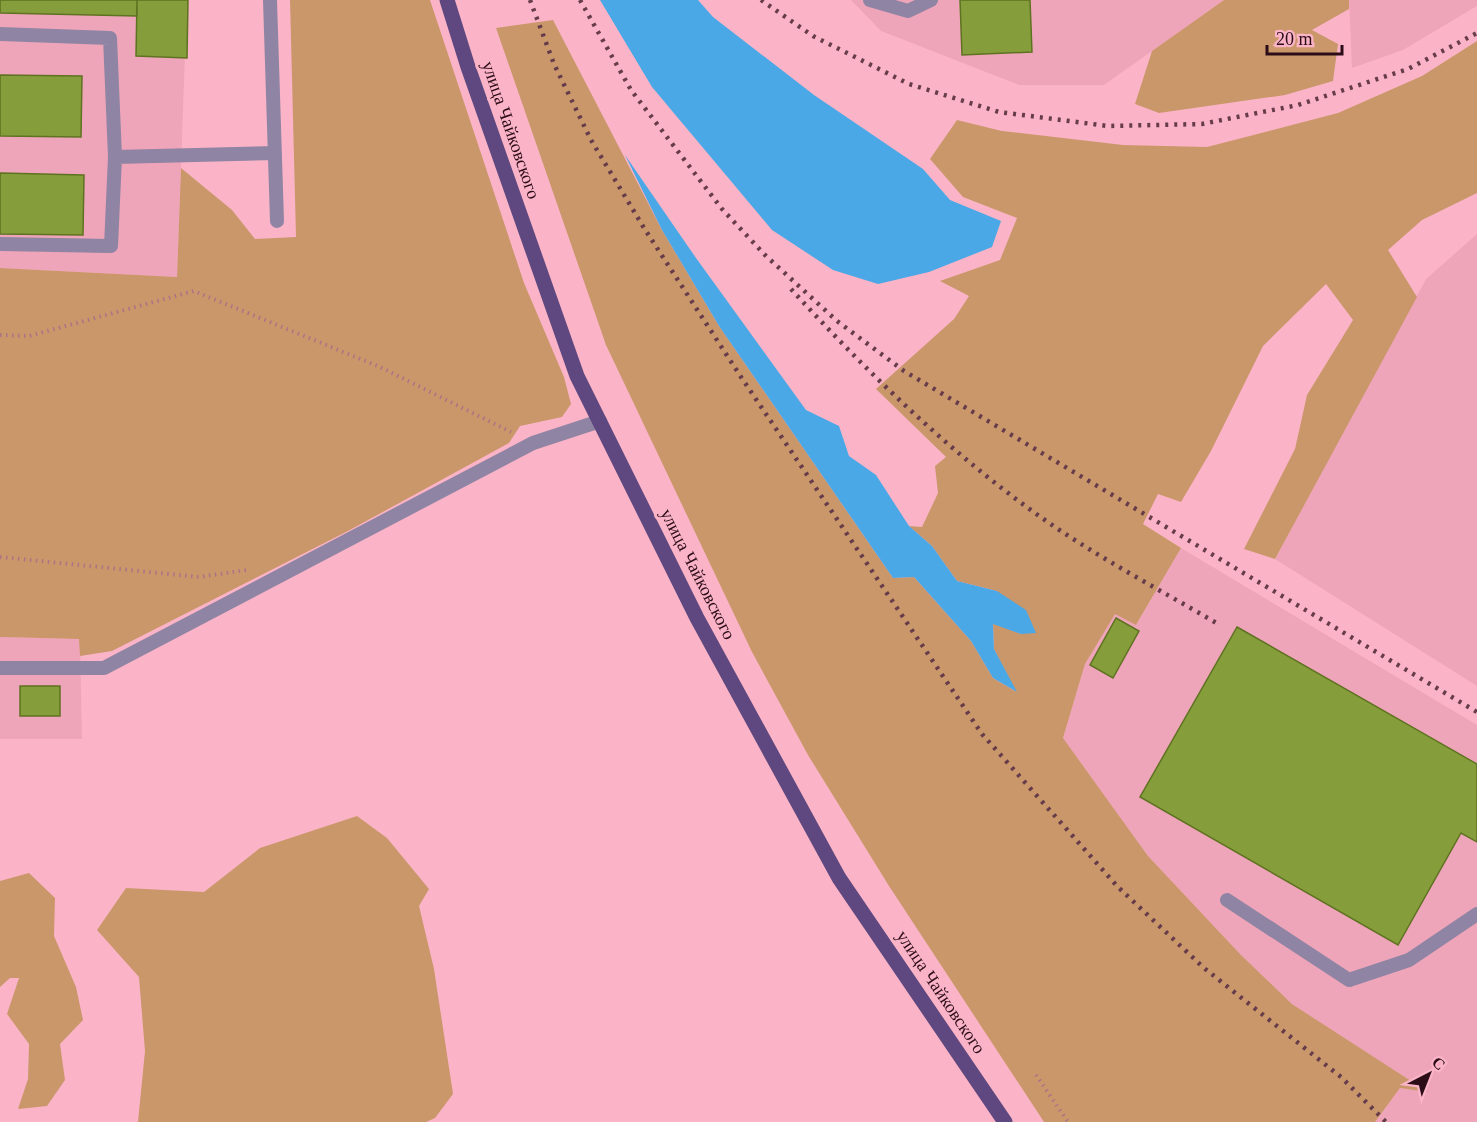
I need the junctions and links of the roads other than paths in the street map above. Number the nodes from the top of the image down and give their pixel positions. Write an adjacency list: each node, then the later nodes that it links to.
1 (270, 0): 6 (lane)
2 (447, 0): 10 (main road, улица Чайковского)
3 (870, 0): 4 (lane)
4 (930, 0)
5 (0, 34): 7 (lane)
6 (275, 153): 7 (lane); 8 (lane)
7 (116, 157): 9 (lane)
8 (277, 221)
9 (0, 244)
10 (600, 421): 11 (lane); 14 (main road, улица Чайковского)
11 (0, 668)
12 (1227, 900): 13 (lane)
13 (1477, 914)
14 (1005, 1122)

